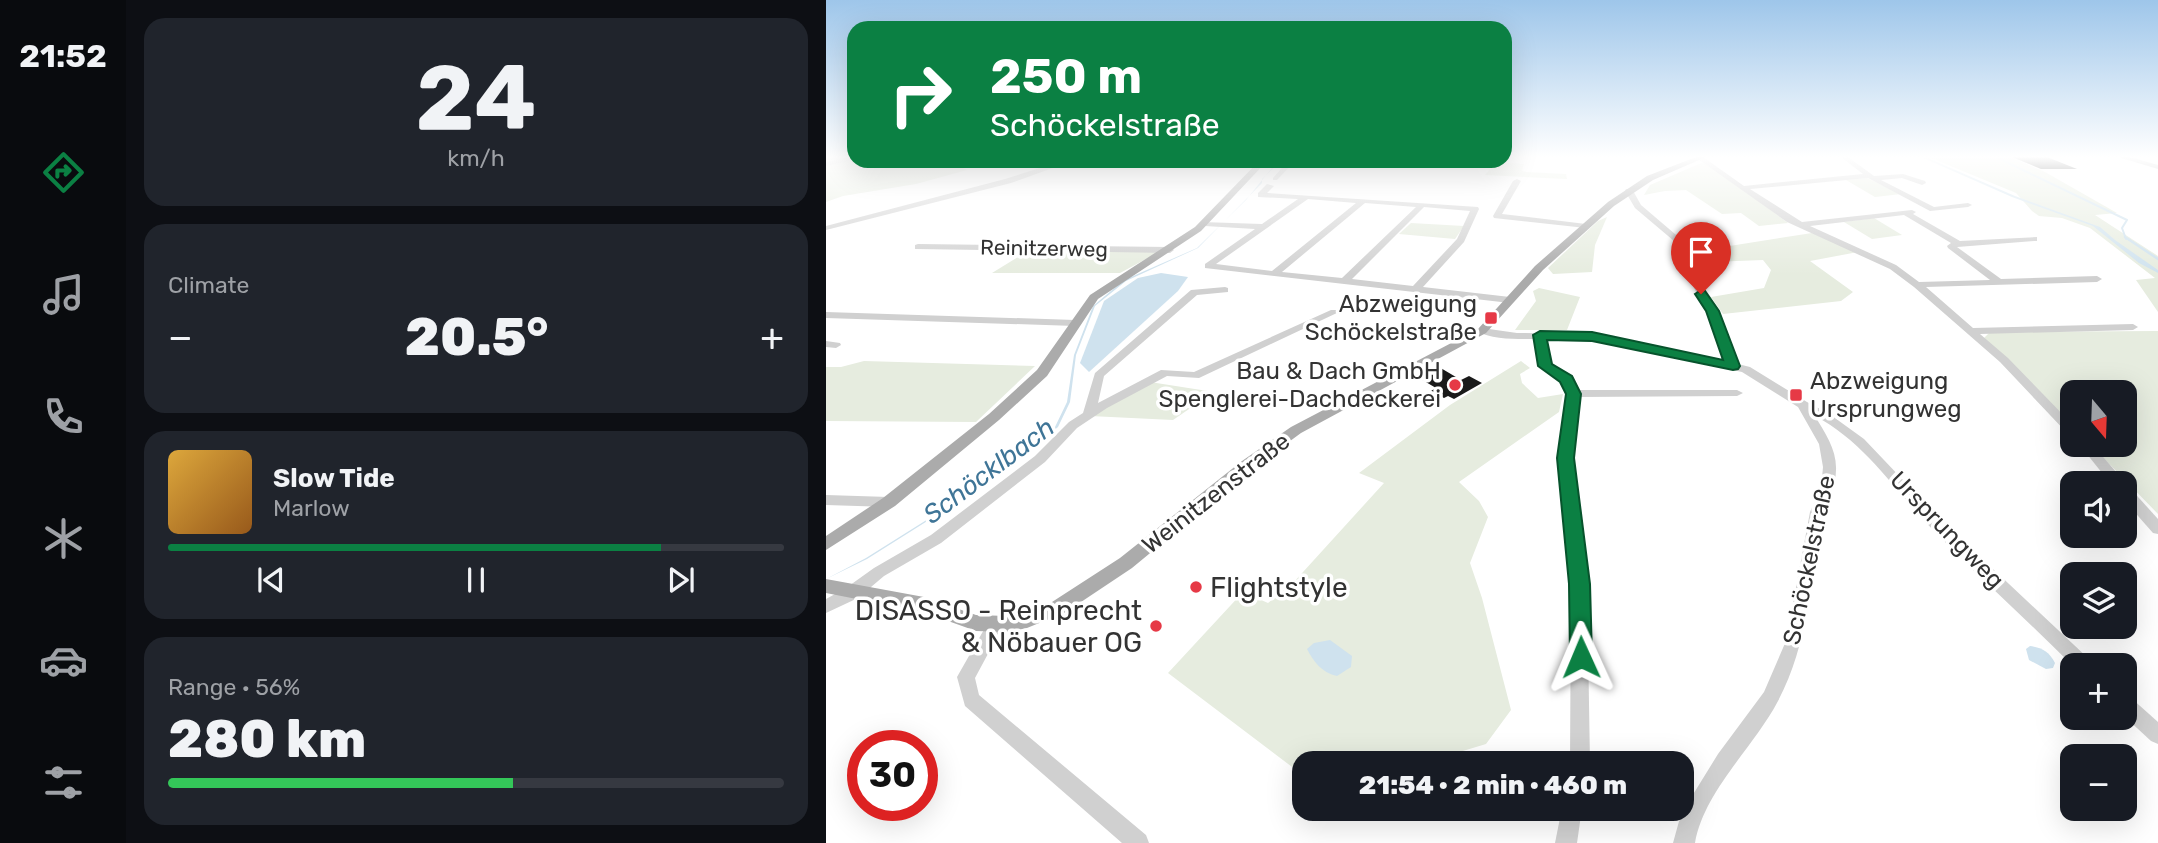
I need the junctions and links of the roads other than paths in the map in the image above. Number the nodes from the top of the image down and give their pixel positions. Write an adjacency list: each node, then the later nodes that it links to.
1 (948, 196): 19 (street)
2 (1232, 196): 15 (main road)
3 (1291, 196): 9 (street)
4 (1508, 196): 17 (street)
5 (1622, 196): 17 (main road, Weinitzenstraße)
6 (1633, 196): 39 (street)
7 (1756, 196): 16 (street)
8 (1908, 196): 13 (street)
9 (1306, 197): 10 (street); 18 (street)
10 (1363, 201): 11 (street); 24 (street)
11 (1422, 205): 26 (street); 29 (street)
12 (1968, 205): 13 (street)
13 (1933, 209): 14 (street)
14 (1906, 213): 16 (street); 21 (street)
15 (1208, 224): 18 (street); 23 (main road)
16 (1799, 225): 28 (street)
17 (1586, 226): 31 (main road, Weinitzenstraße)
18 (1264, 227): 24 (street)
19 (826, 228)
20 (2034, 239): 21 (street)
21 (1958, 244): 27 (street)
22 (918, 247): 23 (street, Reinitzerweg)
23 (1170, 250): 34 (main road)
24 (1275, 273): 26 (street)
25 (2097, 279): 27 (street)
26 (1345, 281): 29 (street)
27 (1999, 282): 28 (street)
28 (1917, 285): 37 (street)
29 (1416, 289): 31 (street)
30 (1225, 290): 43 (street)
31 (1510, 300): 36 (main road, Weinitzenstraße)
32 (1334, 312): 43 (street)
33 (826, 315): 34 (street)
34 (1075, 323): 48 (main road)
35 (2133, 327): 37 (street)
36 (1482, 331): 38 (street, Schöckelstraße); 55 (main road, Weinitzenstraße)
37 (1972, 331): 44 (street)
38 (1540, 335): 39 (street, Schöckelstraße); 41 (street)
39 (1733, 366): 42 (street, Schöckelstraße)
40 (1737, 393): 41 (street)
41 (1574, 394): 59 (street)
42 (1803, 405): 56 (street, Ursprungweg); 63 (street, Schöckelstraße)
43 (1089, 414): 53 (street)
44 (2060, 419)
45 (2096, 457): 46 (street)
46 (2108, 471)
47 (826, 500): 48 (street)
48 (889, 502): 51 (main road)
49 (2137, 505): 50 (street)
50 (2158, 529)
51 (826, 544)
52 (826, 586): 53 (main road, Weinitzenstraße)
53 (852, 593): 54 (street); 55 (main road, Weinitzenstraße)
54 (826, 606)
55 (996, 624): 61 (street)
56 (2071, 653)
57 (2137, 715): 58 (street)
58 (2158, 735)
59 (1580, 751)
60 (1570, 821): 62 (street)
61 (1138, 843)
62 (1566, 843)
63 (1684, 843)

